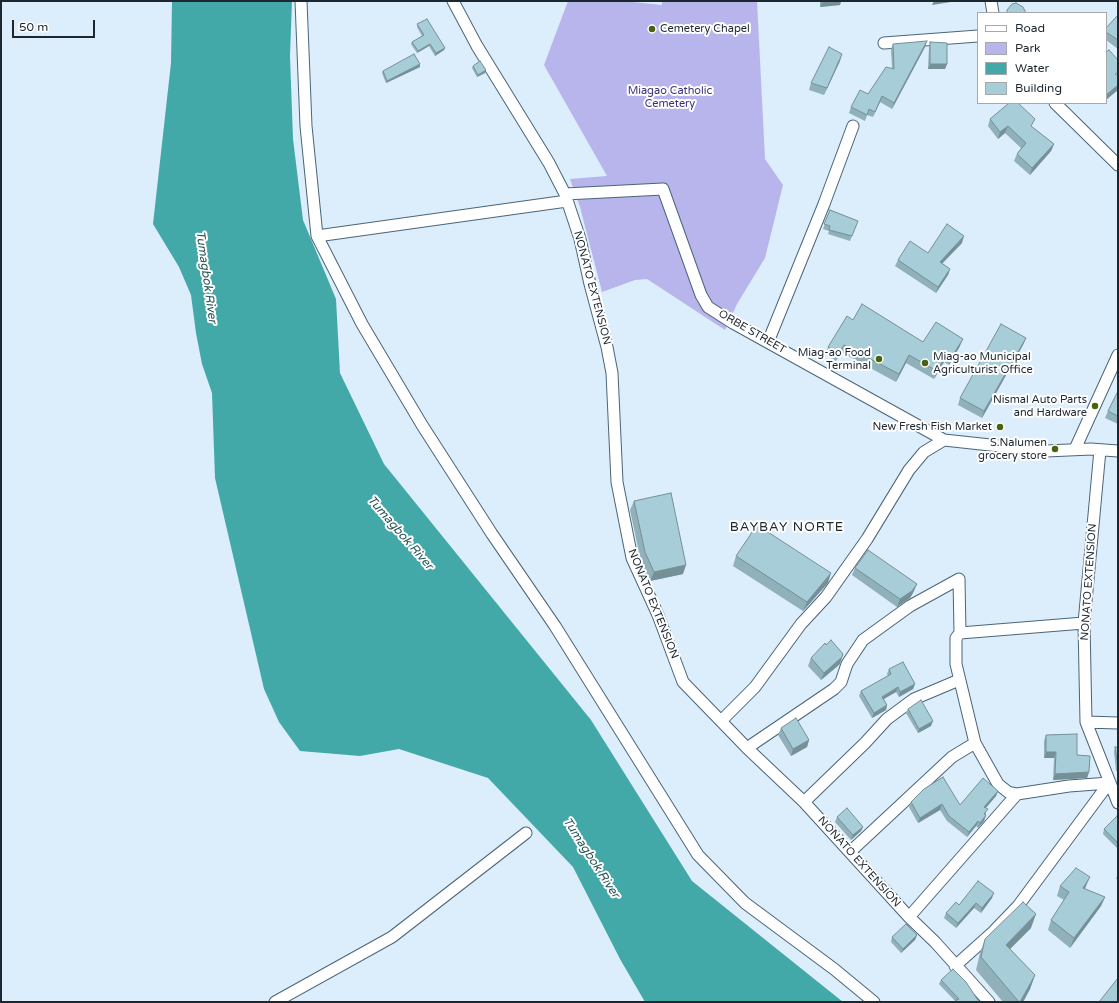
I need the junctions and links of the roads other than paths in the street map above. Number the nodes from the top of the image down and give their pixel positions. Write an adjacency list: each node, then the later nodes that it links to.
1 (301, 1): 11 (street)
2 (453, 1): 10 (street, NONATO EXTENSION)
3 (991, 1): 4 (street)
4 (993, 12)
5 (977, 36): 6 (street)
6 (884, 43)
7 (1056, 104): 9 (street)
8 (853, 126): 12 (street)
9 (1118, 166)
10 (566, 197): 11 (street); 12 (street, ORBE STREET); 21 (street, NONATO EXTENSION)
11 (317, 236): 35 (street)
12 (768, 342): 14 (street, ORBE STREET)
13 (1118, 355): 15 (street)
14 (944, 440): 15 (street, ORBE STREET); 21 (street)
15 (1072, 449): 16 (street, ORBE STREET)
16 (1100, 450): 17 (street, ORBE STREET); 18 (street, NONATO EXTENSION)
17 (1118, 451)
18 (1084, 623): 19 (street); 22 (street, NONATO EXTENSION)
19 (960, 633): 20 (street); 25 (street)
20 (959, 680): 24 (street); 28 (street)
21 (722, 720): 25 (street, NONATO EXTENSION)
22 (1086, 722): 23 (street); 26 (street, NONATO EXTENSION)
23 (1118, 723)
24 (975, 743): 27 (street); 31 (street)
25 (747, 748): 28 (street, NONATO EXTENSION)
26 (1109, 783): 27 (street); 29 (street, NONATO EXTENSION); 33 (street)
27 (1017, 794): 32 (street)
28 (804, 802): 31 (street, NONATO EXTENSION)
29 (1118, 803)
30 (526, 833): 34 (street)
31 (850, 852): 32 (street, NONATO EXTENSION)
32 (909, 917): 33 (street, NONATO EXTENSION)
33 (955, 966): 36 (street, NONATO EXTENSION)
34 (275, 1002)
35 (874, 1002)
36 (989, 1002)

